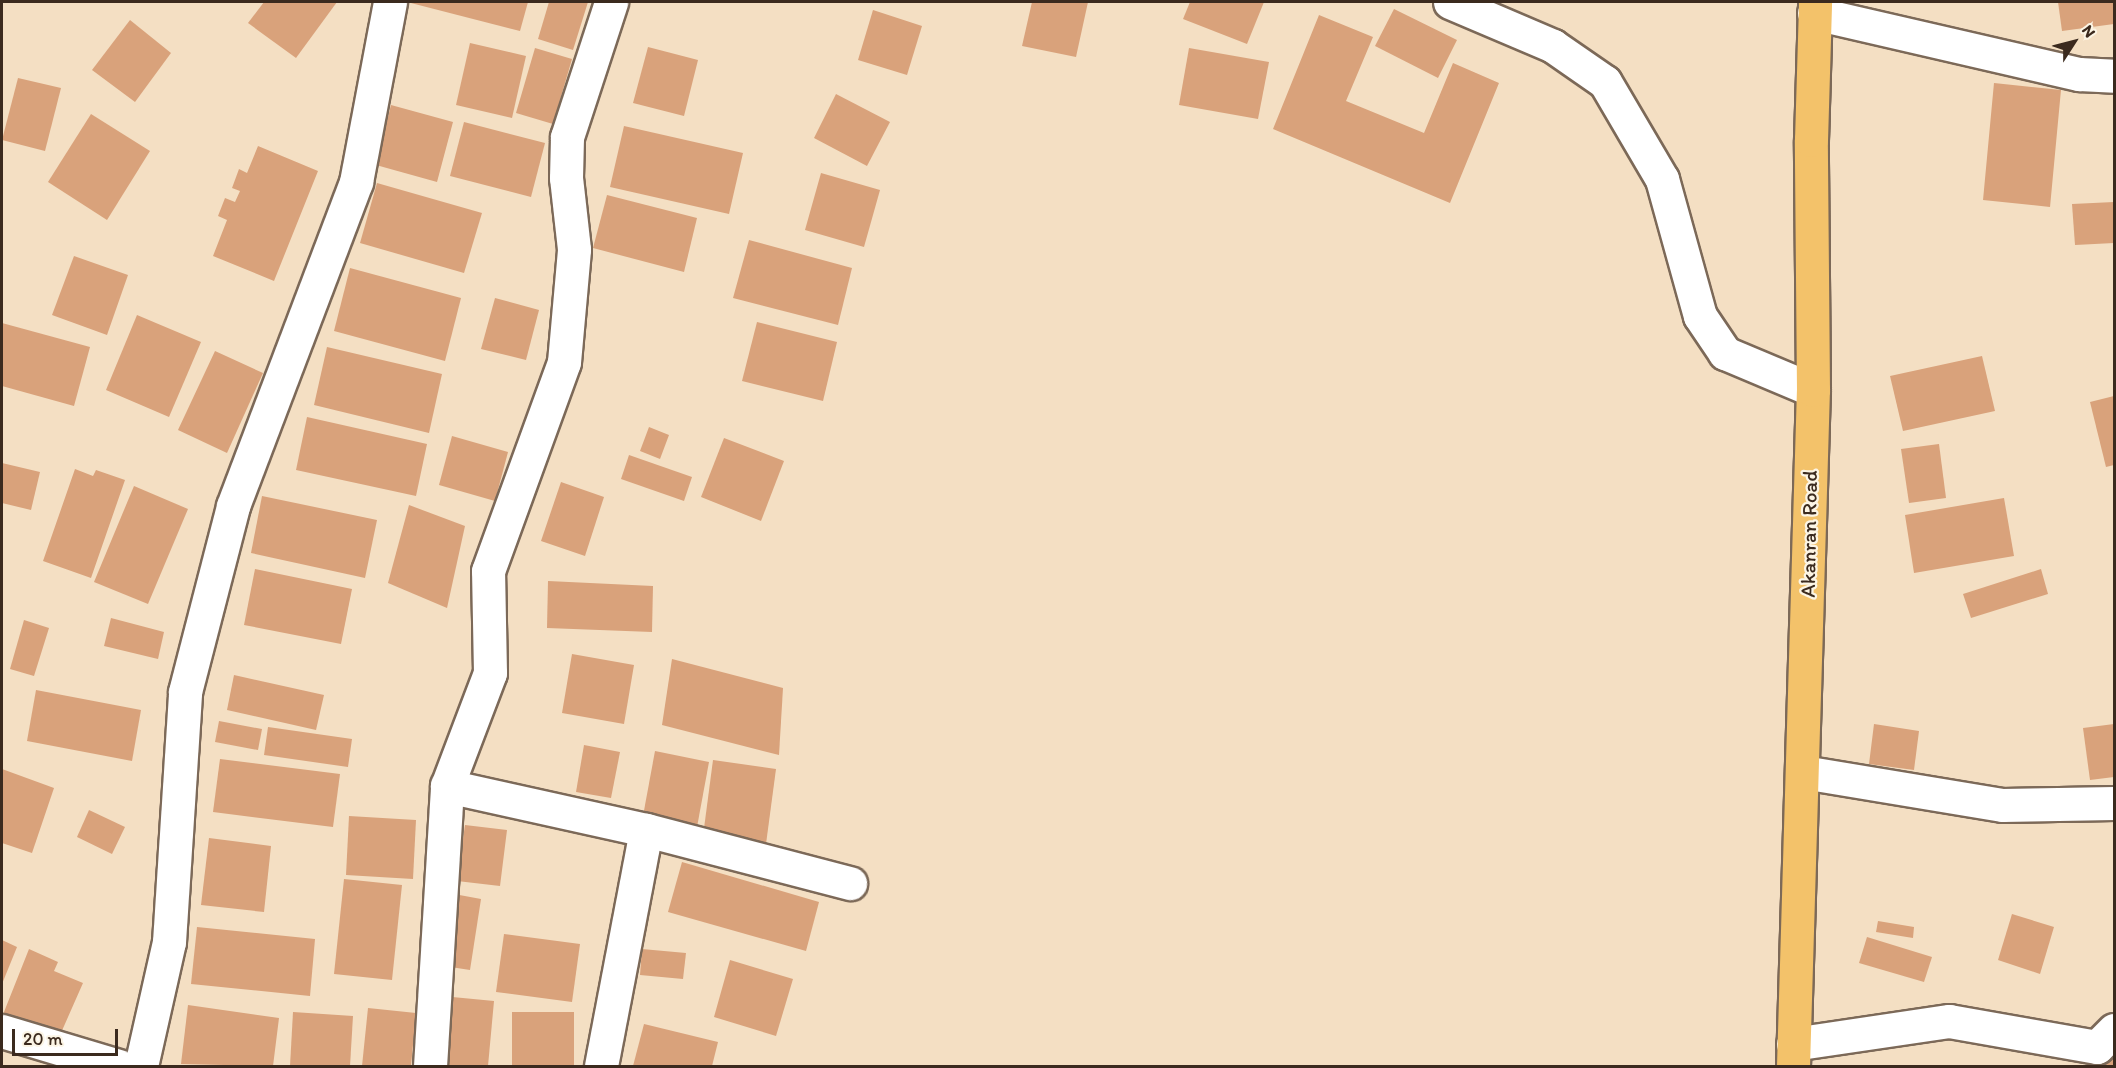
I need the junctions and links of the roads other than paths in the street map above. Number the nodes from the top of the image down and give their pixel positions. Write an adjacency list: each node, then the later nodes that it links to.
1 (390, 2): 16 (street)
2 (611, 2): 8 (street)
3 (1450, 2): 6 (street)
4 (1814, 7): 5 (street); 6 (main road, Akanran Road)
5 (2115, 76)
6 (1813, 390): 7 (main road, Akanran Road)
7 (1803, 772): 9 (street); 14 (main road, Akanran Road)
8 (447, 786): 10 (street); 17 (street)
9 (2115, 803)
10 (646, 830): 11 (street); 18 (street)
11 (850, 883)
12 (2115, 1030): 14 (street)
13 (2, 1031): 15 (street)
14 (1793, 1055)
15 (102, 1064)
16 (141, 1066)
17 (430, 1066)
18 (601, 1066)

